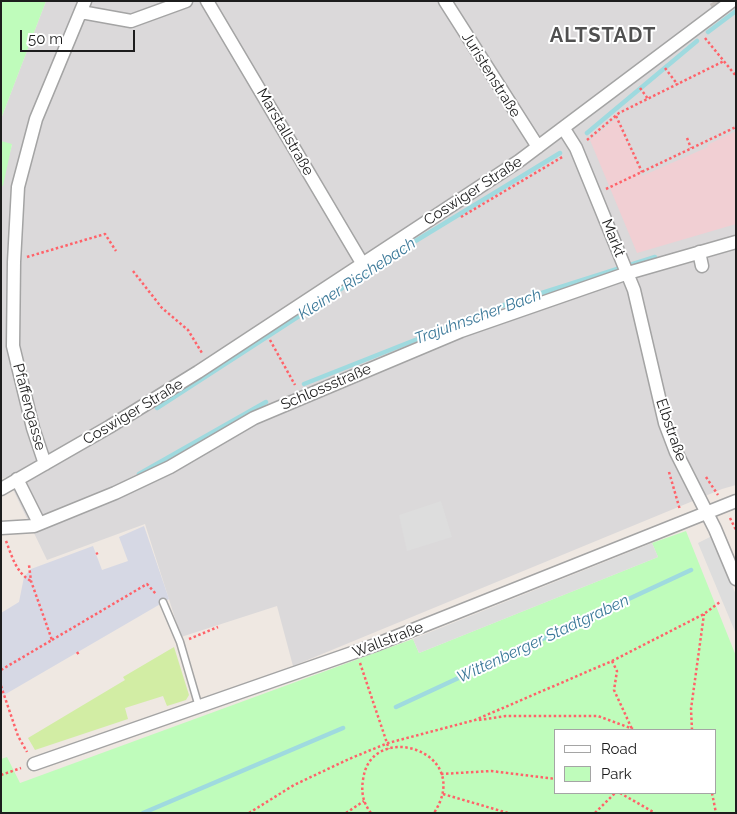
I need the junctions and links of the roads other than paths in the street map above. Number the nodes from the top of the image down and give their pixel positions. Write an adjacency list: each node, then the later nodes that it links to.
1 (186, 1): 5 (street)
2 (207, 1): 10 (street, Marstallstraße)
3 (445, 1): 7 (street, Juristenstraße)
4 (732, 1): 6 (street, Coswiger Straße)
5 (83, 7): 13 (street, Pfaffengasse)
6 (564, 129): 7 (street, Coswiger Straße); 12 (street, Markt)
7 (538, 148): 10 (street, Coswiger Straße)
8 (736, 242): 9 (street, Markt)
9 (699, 252): 11 (street); 12 (street, Markt)
10 (362, 263): 13 (street, Coswiger Straße)
11 (702, 266)
12 (626, 268): 16 (street, Elbstraße); 17 (street, Schlossstraße)
13 (45, 464): 14 (street, Coswiger Straße)
14 (9, 484): 17 (street)
15 (736, 501): 16 (street, Wallstraße)
16 (706, 511): 19 (street, Elbstraße); 21 (street, Wallstraße)
17 (37, 524): 18 (street, Schlossstraße)
18 (1, 528)
19 (736, 579)
20 (163, 602): 21 (lane)
21 (199, 707): 22 (street, Wallstraße)
22 (34, 764)

